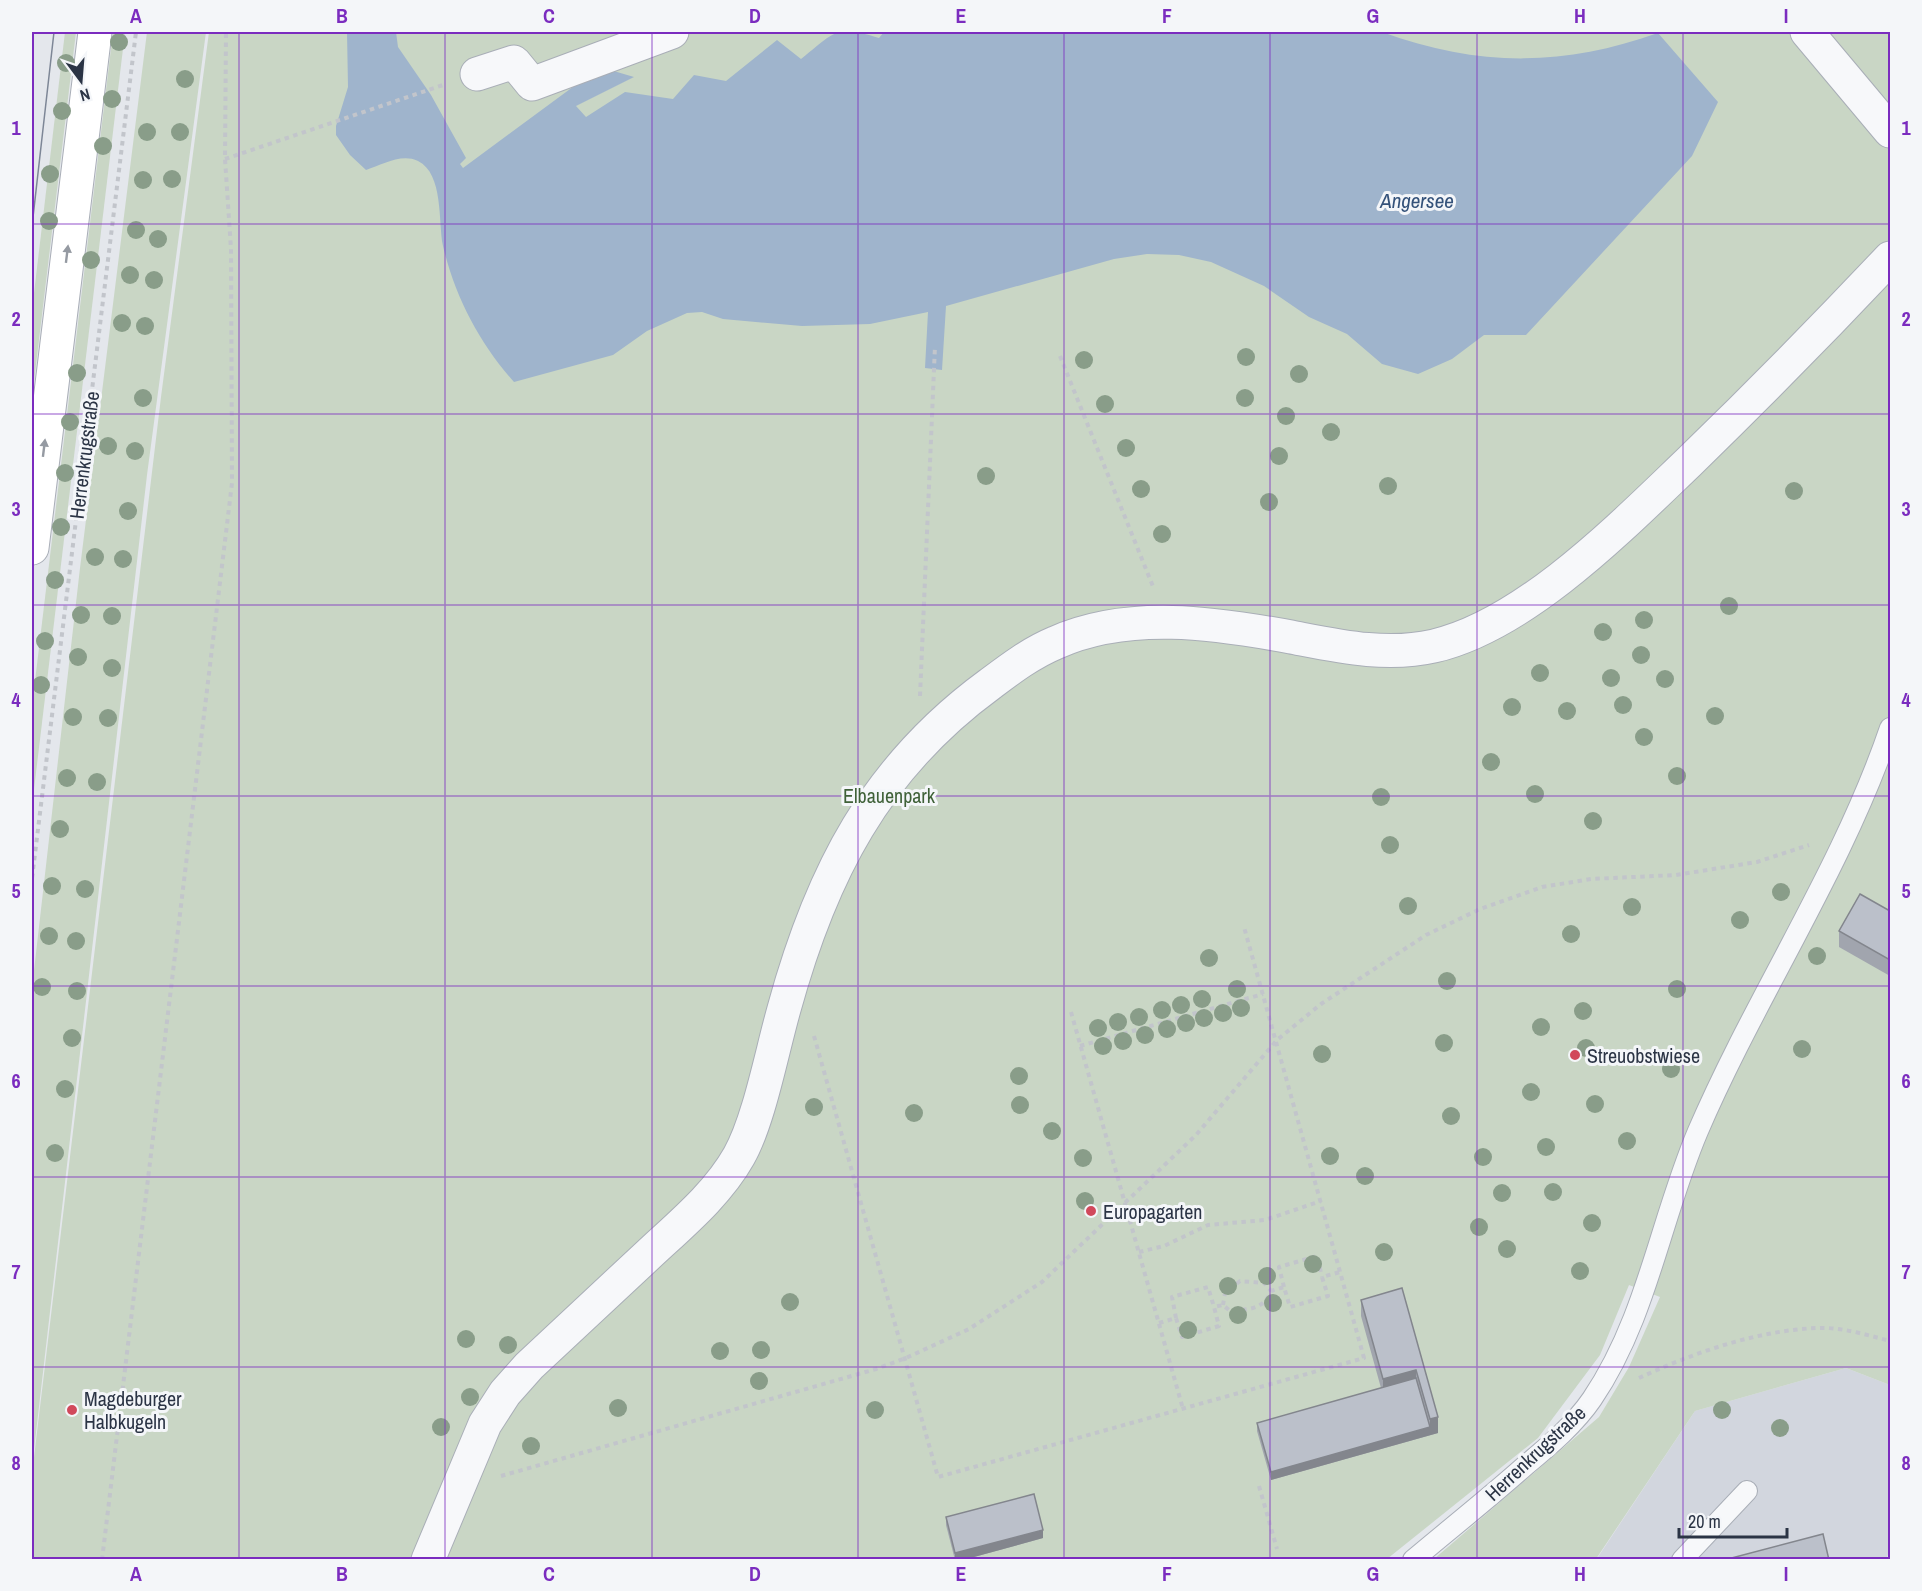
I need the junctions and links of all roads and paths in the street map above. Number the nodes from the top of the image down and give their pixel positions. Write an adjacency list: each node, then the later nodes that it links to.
1 (95, 32): 12 (street, Herrenkrugstraße, one-way to 1)
2 (136, 32): 17 (path, Herrenkrugstraße)
3 (226, 32): 8 (path)
4 (672, 32): 6 (street)
5 (1807, 32): 7 (street)
6 (477, 74): 8 (path)
7 (1890, 131)
8 (225, 159): 43 (path)
9 (1890, 258): 13 (street)
10 (935, 346): 15 (path)
11 (1060, 356): 13 (path)
12 (32, 548)
13 (1167, 623): 15 (street)
14 (1890, 728): 16 (lane, Herrenkrugstraße)
15 (918, 744): 40 (street)
16 (1850, 829): 22 (path); 37 (lane, Herrenkrugstraße)
17 (32, 878)
18 (1244, 927): 19 (path)
19 (1263, 994): 22 (path); 23 (path)
20 (1071, 1012): 23 (path)
21 (811, 1026): 36 (path)
22 (1276, 1040): 24 (path); 25 (path)
23 (1080, 1046): 25 (path)
24 (1321, 1201): 26 (path); 27 (path)
25 (1125, 1203): 26 (path); 36 (path)
26 (1138, 1252): 34 (path)
27 (1340, 1272): 28 (path); 38 (path)
28 (1322, 1277): 29 (path); 29 (path)
29 (1284, 1287): 30 (path)
30 (1271, 1291): 31 (path); 31 (path)
31 (1223, 1305): 32 (path)
32 (1214, 1307): 33 (path); 33 (path)
33 (1176, 1318): 34 (path)
34 (1159, 1323): 38 (path)
35 (1890, 1341): 37 (path)
36 (906, 1358): 38 (path); 40 (path)
37 (1591, 1401): 45 (lane, Herrenkrugstraße)
38 (1184, 1409)
39 (1259, 1486): 42 (path)
40 (458, 1489): 44 (street)
41 (1747, 1491): 46 (lane)
42 (1277, 1549)
43 (102, 1560)
44 (428, 1560)
45 (1413, 1560)
46 (1682, 1560)

